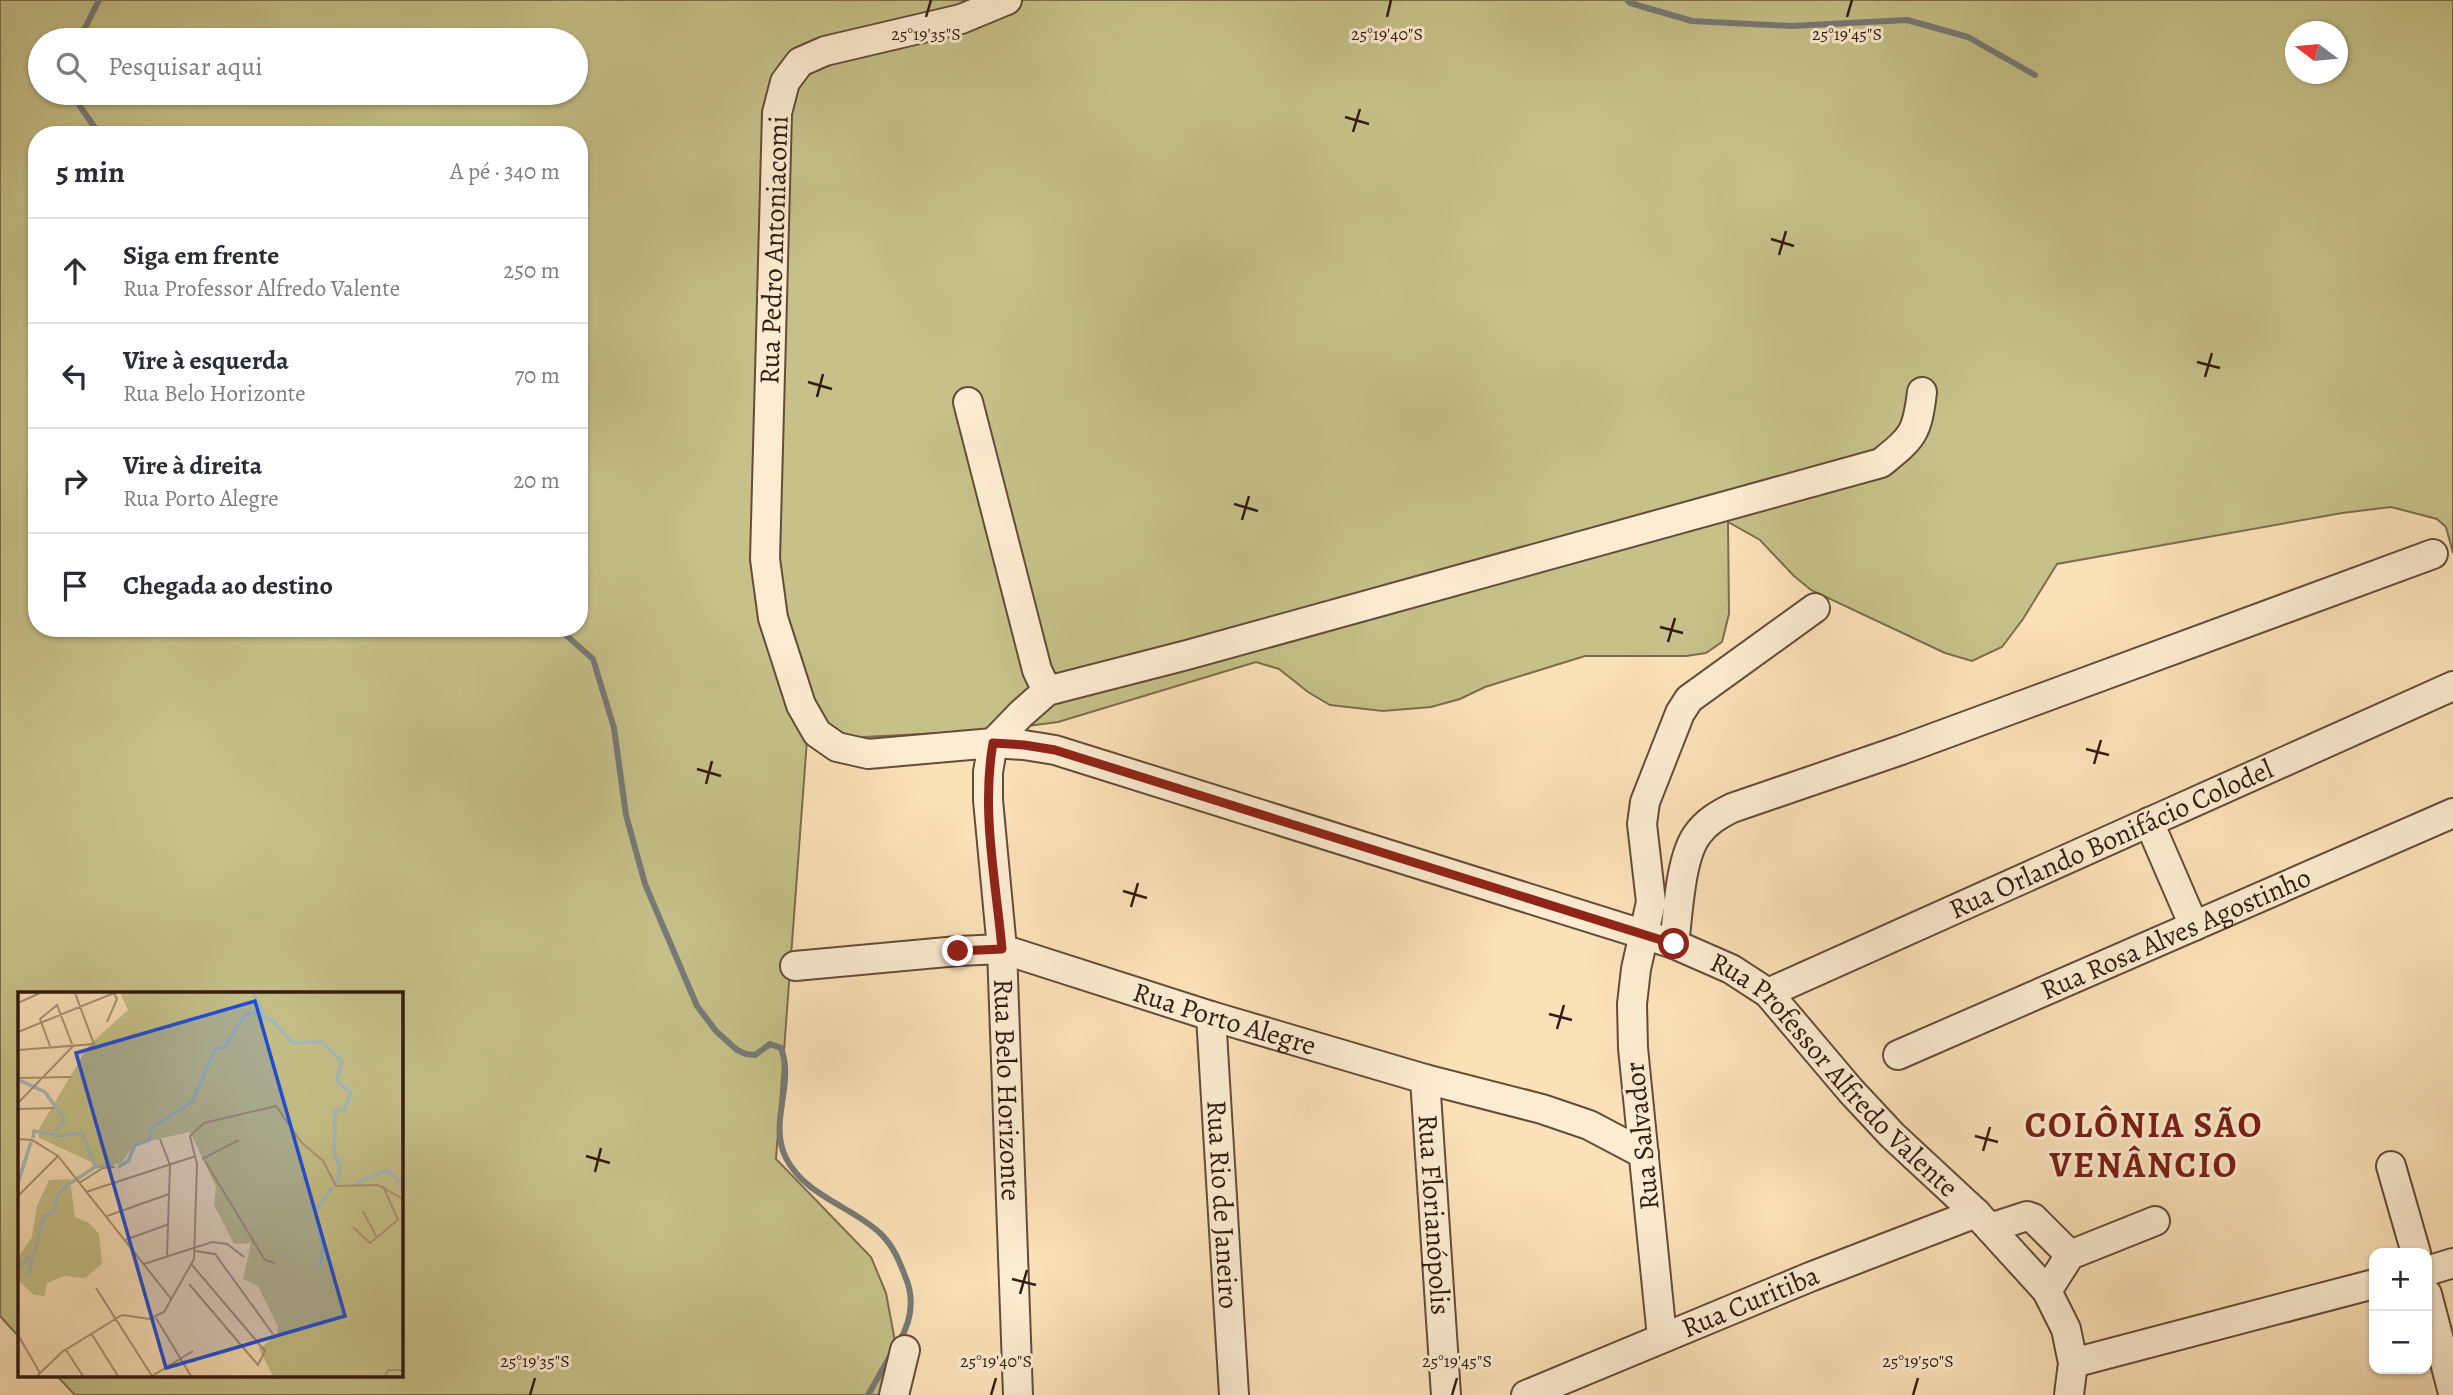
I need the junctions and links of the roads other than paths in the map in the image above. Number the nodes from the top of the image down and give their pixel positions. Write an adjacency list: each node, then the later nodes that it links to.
1 (1007, 0): 8 (street, Rua Pedro Antoniacomi)
2 (1922, 392): 7 (street)
3 (968, 402): 7 (street)
4 (2433, 554): 13 (street)
5 (1815, 608): 12 (street, Rua Salvador)
6 (2453, 686): 10 (street, Rua Orlando Bonifácio Colodel)
7 (1047, 691): 8 (street)
8 (993, 743): 12 (street, Rua Professor Alfredo Valente); 14 (street, Rua Belo Horizonte)
9 (2453, 813): 11 (street, Rua Rosa Alves Agostinho)
10 (2149, 822): 11 (street); 16 (street, Rua Orlando Bonifácio Colodel)
11 (2194, 926): 18 (street, Rua Rosa Alves Agostinho)
12 (1644, 936): 13 (street, Rua Professor Alfredo Valente); 20 (street, Rua Salvador)
13 (1674, 944): 16 (street, Rua Professor Alfredo Valente)
14 (1002, 949): 15 (street, Rua Porto Alegre); 17 (street, Rua Porto Alegre); 36 (street, Rua Belo Horizonte)
15 (794, 966)
16 (1768, 993): 22 (street, Rua Professor Alfredo Valente)
17 (1211, 1016): 19 (street, Rua Porto Alegre); 37 (street, Rua Rio de Janeiro)
18 (1898, 1055)
19 (1425, 1079): 20 (street, Rua Porto Alegre); 38 (street, Rua Florianópolis)
20 (1644, 1154): 31 (street, Rua Salvador)
21 (2391, 1166): 24 (street)
22 (1983, 1220): 25 (street, Rua Curitiba); 29 (street, Rua Professor Alfredo Valente); 31 (street, Rua Curitiba)
23 (2155, 1221): 25 (street)
24 (2415, 1248)
25 (2070, 1255): 29 (street)
26 (2453, 1263): 27 (street)
27 (2432, 1269)
28 (2369, 1285): 33 (street)
29 (2047, 1291): 33 (street, Rua Professor Alfredo Valente)
30 (2431, 1311): 34 (street)
31 (1662, 1338): 39 (street, Rua Curitiba)
32 (905, 1350): 35 (street)
33 (2073, 1363): 40 (street, Rua Professor Alfredo Valente)
34 (2453, 1393)
35 (894, 1395)
36 (1018, 1395)
37 (1234, 1395)
38 (1446, 1395)
39 (1527, 1395)
40 (2069, 1395)

